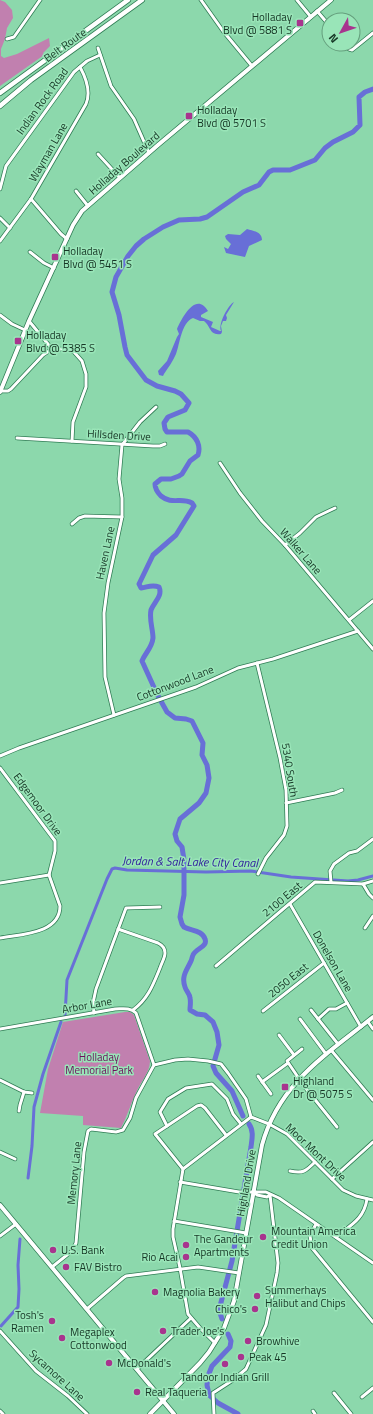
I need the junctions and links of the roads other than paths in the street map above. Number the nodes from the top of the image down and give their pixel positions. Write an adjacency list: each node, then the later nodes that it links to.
1 (40, 0): 11 (street)
2 (128, 0): 17 (highway, Belt Route)
3 (142, 0): 18 (highway, Belt Route)
4 (201, 0): 15 (street)
5 (296, 0): 9 (street)
6 (331, 0): 7 (main road, Holladay Boulevard)
7 (317, 11): 8 (street); 9 (main road, Holladay Boulevard)
8 (321, 16)
9 (311, 17): 15 (main road, Holladay Boulevard)
10 (373, 33): 12 (street)
11 (6, 39)
12 (361, 43)
13 (98, 48): 14 (street)
14 (100, 55): 16 (street, Indian Rock Road); 19 (street)
15 (252, 66): 19 (main road, Holladay Boulevard)
16 (80, 67): 22 (street, Indian Rock Road); 25 (street, Wayman Lane)
17 (0, 93)
18 (0, 106)
19 (149, 153): 21 (main road, Holladay Boulevard)
20 (98, 154): 21 (street)
21 (120, 178): 26 (main road, Holladay Boulevard)
22 (1, 182): 23 (street, Indian Rock Road)
23 (0, 189)
24 (76, 191): 26 (street)
25 (31, 199): 28 (street, Wayman Lane); 29 (street)
26 (88, 206): 29 (main road, Holladay Boulevard)
27 (0, 218): 28 (street)
28 (10, 228): 30 (street, Wayman Lane)
29 (67, 239): 32 (main road, Holladay Boulevard)
30 (0, 241)
31 (30, 252): 32 (street)
32 (54, 268): 34 (main road, Holladay Boulevard)
33 (0, 315): 35 (street)
34 (29, 321): 35 (main road, Holladay Boulevard); 36 (street)
35 (25, 330): 37 (main road, Holladay Boulevard)
36 (52, 349): 37 (street); 40 (street, Hillsden Drive)
37 (0, 391)
38 (156, 407): 41 (street)
39 (17, 438): 40 (street, Hillsden Drive)
40 (72, 441): 41 (street, Hillsden Drive)
41 (122, 444): 42 (street, Hillsden Drive); 45 (street, Haven Lane)
42 (165, 444)
43 (220, 463): 47 (street, Walker Lane)
44 (335, 508): 47 (street)
45 (122, 518): 46 (street); 53 (street, Haven Lane)
46 (72, 524)
47 (285, 545): 49 (street, Walker Lane)
48 (373, 601): 49 (street)
49 (349, 620): 50 (street, Walker Lane)
50 (358, 631): 51 (street, Walker Lane); 52 (street, Cottonwood Lane)
51 (373, 649)
52 (257, 663): 53 (street, Cottonwood Lane); 57 (street, 5340 South)
53 (114, 715): 54 (street, Cottonwood Lane)
54 (0, 756)
55 (0, 768): 60 (street, Edgemoor Drive)
56 (342, 790): 57 (street)
57 (286, 803): 59 (street, 5340 South)
58 (373, 839): 61 (street)
59 (258, 874)
60 (49, 875): 63 (street); 71 (street)
61 (331, 880): 64 (street, 2100 East); 66 (street, 2100 East)
62 (373, 881): 64 (street, 2100 East)
63 (0, 883)
64 (363, 884): 65 (street)
65 (373, 898)
66 (290, 904): 72 (street, Donelson Lane); 73 (street, 2100 East)
67 (160, 907): 69 (street)
68 (373, 916): 70 (street)
69 (118, 928): 75 (street); 78 (street)
70 (365, 928)
71 (0, 938)
72 (324, 963): 74 (street, Donelson Lane); 77 (street, 2050 East)
73 (216, 966)
74 (347, 1003): 81 (street); 83 (street, Donelson Lane)
75 (133, 1010): 78 (street, Arbor Lane); 93 (street)
76 (311, 1010): 81 (street)
77 (263, 1011)
78 (94, 1013): 84 (street, Arbor Lane)
79 (373, 1017): 82 (main road, Highland Drive)
80 (300, 1019): 90 (street)
81 (318, 1019): 87 (street)
82 (368, 1022): 83 (main road, Highland Drive); 85 (street)
83 (360, 1027): 87 (main road, Highland Drive)
84 (0, 1029)
85 (373, 1029)
86 (279, 1035): 91 (street)
87 (339, 1045): 89 (main road, Highland Drive)
88 (302, 1049): 91 (street)
89 (331, 1050): 90 (main road, Highland Drive); 101 (street)
90 (326, 1054): 95 (main road, Highland Drive)
91 (294, 1055): 92 (street)
92 (288, 1063): 95 (street); 97 (street)
93 (154, 1065): 103 (street); 129 (street, Memory Lane)
94 (258, 1076): 97 (street)
95 (299, 1078): 105 (main road, Highland Drive); 107 (street)
96 (0, 1080): 98 (street)
97 (262, 1082): 100 (street)
98 (24, 1092): 99 (street); 102 (street)
99 (32, 1093)
100 (271, 1094)
101 (373, 1100)
102 (19, 1111)
103 (251, 1117): 104 (street); 105 (street, Moor Mont Drive)
104 (241, 1124): 106 (street); 108 (street)
105 (269, 1124): 112 (street, Moor Mont Drive); 117 (main road, Highland Drive)
106 (167, 1126): 108 (street); 113 (street)
107 (337, 1127)
108 (226, 1135): 113 (street)
109 (373, 1142): 115 (street)
110 (0, 1152): 111 (street)
111 (15, 1159)
112 (314, 1162): 114 (street); 115 (street, Moor Mont Drive)
113 (182, 1168): 116 (street)
114 (290, 1171)
115 (332, 1179): 119 (street, Moor Mont Drive)
116 (180, 1182): 117 (street); 122 (street)
117 (254, 1191): 118 (street); 125 (main road, Highland Drive)
118 (270, 1195): 124 (street); 147 (street)
119 (367, 1199): 120 (street, Moor Mont Drive); 127 (street)
120 (373, 1200)
121 (0, 1205): 123 (main road)
122 (174, 1221): 125 (street); 130 (street)
123 (16, 1224): 126 (street); 129 (main road)
124 (316, 1224): 127 (street); 134 (street)
125 (246, 1233): 131 (main road, Highland Drive)
126 (0, 1236)
127 (336, 1237): 128 (street)
128 (373, 1263)
129 (52, 1267): 132 (main road)
130 (180, 1268): 131 (street); 132 (street); 133 (street)
131 (239, 1273): 136 (main road, Highland Drive)
132 (87, 1310): 137 (main road)
133 (191, 1318): 136 (street); 137 (street)
134 (373, 1322)
135 (0, 1331): 144 (street, Sycamore Lane)
136 (215, 1344): 141 (main road, Highland Drive)
137 (137, 1369): 141 (main road)
138 (373, 1388): 140 (street)
139 (334, 1393): 148 (street)
140 (362, 1397)
141 (163, 1401): 145 (main road, Highland Drive); 146 (main road)
142 (0, 1411): 143 (street)
143 (3, 1414)
144 (87, 1414)
145 (150, 1414)
146 (174, 1414)
147 (214, 1414)
148 (351, 1414)

